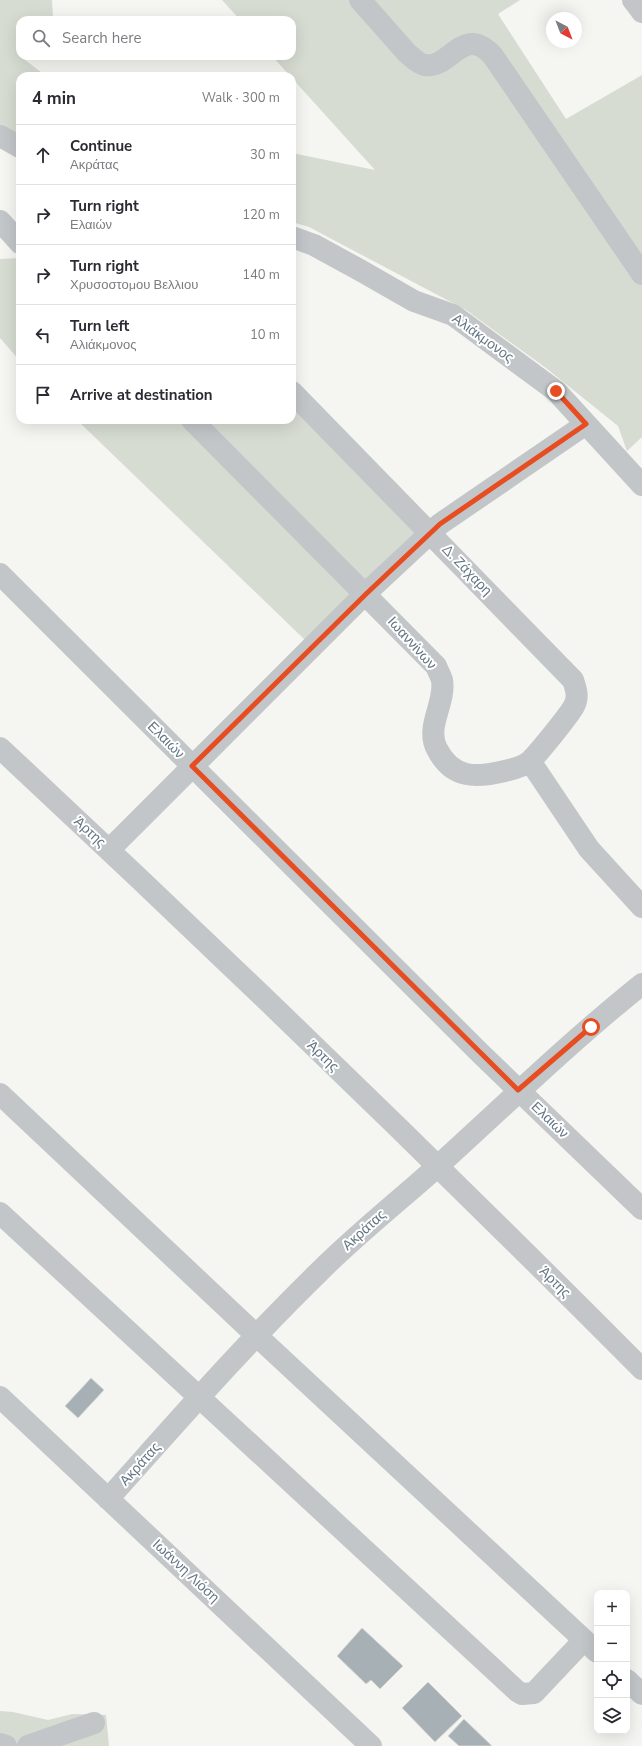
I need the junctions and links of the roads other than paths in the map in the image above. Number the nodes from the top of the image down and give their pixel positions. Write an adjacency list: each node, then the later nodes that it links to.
1 (360, 0): 9 (street)
2 (633, 0): 3 (street)
3 (642, 12)
4 (0, 136): 5 (street)
5 (16, 144)
6 (0, 221): 8 (street)
7 (296, 238): 12 (street, Αλιάκμονος)
8 (16, 239)
9 (642, 274)
10 (296, 396): 14 (street, Δ. Ζάχαρη)
11 (196, 424): 16 (street, Ιωαννίνων)
12 (586, 424): 13 (street, Αλιάκμονος); 14 (street)
13 (642, 485)
14 (431, 533): 16 (street); 18 (street, Δ. Ζάχαρη)
15 (0, 574): 19 (street, Ελαιών)
16 (366, 594): 18 (street, Ιωαννίνων); 19 (street)
17 (0, 748): 20 (street, Άρτης)
18 (530, 761): 21 (street)
19 (192, 766): 20 (street); 23 (street, Ελαιών)
20 (109, 850): 25 (street, Άρτης)
21 (642, 907)
22 (642, 984): 23 (street, Ακράτας)
23 (518, 1090): 25 (street, Ακράτας); 26 (street, Ελαιών)
24 (0, 1094): 28 (street)
25 (438, 1166): 28 (street, Ακράτας); 29 (street, Άρτης)
26 (642, 1208)
27 (0, 1213): 31 (street)
28 (257, 1336): 31 (street, Ακράτας); 33 (street)
29 (642, 1370)
30 (0, 1396): 32 (street, Ιωάννη Λιόση)
31 (199, 1399): 32 (street, Ακράτας); 33 (street)
32 (108, 1499): 40 (street, Ιωάννη Λιόση)
33 (591, 1646)
34 (630, 1683): 35 (street)
35 (642, 1694)
36 (94, 1723): 39 (street)
37 (0, 1744): 38 (street)
38 (6, 1746)
39 (28, 1746)
40 (371, 1746)

